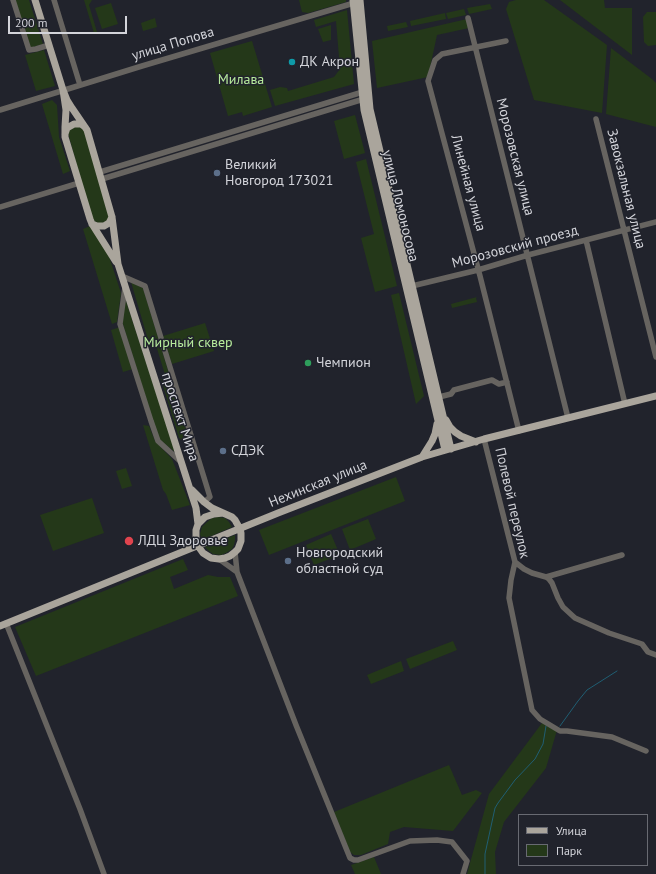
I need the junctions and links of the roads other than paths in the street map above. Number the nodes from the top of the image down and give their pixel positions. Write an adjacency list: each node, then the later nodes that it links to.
1 (13, 0): 7 (street)
2 (35, 0): 7 (main road, проспект Мира)
3 (54, 0): 9 (street)
4 (356, 1): 9 (street, улица Попова); 11 (main road, улица Ломоносова)
5 (468, 18): 8 (street, Морозовская улица)
6 (506, 41): 8 (street, Линейная улица)
7 (49, 45): 10 (main road, проспект Мира)
8 (475, 47): 27 (street, Морозовская улица); 29 (street, Линейная улица)
9 (80, 85): 10 (street, улица Попова)
10 (63, 90): 12 (street, улица Попова); 14 (main road, проспект Мира); 15 (main road, проспект Мира)
11 (365, 94): 16 (street); 17 (street); 18 (main road, улица Ломоносова)
12 (0, 110)
13 (596, 119): 25 (street, Завокзальная улица)
14 (85, 127): 15 (main road); 19 (main road, проспект Мира)
15 (65, 134): 20 (main road, проспект Мира)
16 (135, 162): 17 (street); 19 (street)
17 (137, 168): 19 (street)
18 (382, 173): 31 (main road, улица Ломоносова); 33 (main road, улица Ломоносова)
19 (101, 176): 22 (main road, проспект Мира)
20 (79, 183): 21 (street); 24 (main road, проспект Мира)
21 (0, 208)
22 (112, 217): 24 (main road); 28 (main road, проспект Мира)
23 (656, 222): 25 (street, Морозовский проезд)
24 (92, 224): 28 (main road, проспект Мира)
25 (624, 230): 26 (street, Морозовский проезд); 34 (street, Завокзальная улица)
26 (586, 240): 27 (street, Морозовский проезд); 38 (street)
27 (528, 255): 29 (street, Морозовский проезд); 40 (street, Морозовская улица)
28 (118, 264): 30 (main road, проспект Мира)
29 (478, 270): 31 (street, Морозовский проезд); 35 (street, Линейная улица)
30 (122, 276): 32 (main road, проспект Мира); 48 (street)
31 (412, 286): 33 (main road, улица Ломоносова)
32 (125, 287): 46 (main road, проспект Мира); 46 (street)
33 (424, 351): 37 (main road, улица Ломоносова); 39 (main road, улица Ломоносова)
34 (656, 357)
35 (507, 382): 37 (street); 41 (street, Линейная улица)
36 (656, 396): 38 (main road, Нехинская улица)
37 (439, 397): 39 (main road, улица Ломоносова)
38 (625, 404): 40 (main road, Нехинская улица)
39 (440, 415): 43 (main road, улица Ломоносова); 44 (main road, улица Ломоносова); 45 (main road, улица Ломоносова)
40 (568, 418): 41 (main road, Нехинская улица)
41 (519, 431): 42 (main road, Нехинская улица)
42 (484, 439): 43 (main road, Нехинская улица); 56 (street, Полевой переулок)
43 (476, 442): 44 (main road, Нехинская улица)
44 (448, 449): 45 (main road, Нехинская улица)
45 (422, 457): 51 (main road, Нехинская улица)
46 (181, 462): 47 (main road, проспект Мира)
47 (190, 487): 48 (main road, проспект Мира); 50 (main road, проспект Мира)
48 (207, 500): 49 (main road, проспект Мира)
49 (223, 514): 50 (main road); 51 (main road, проспект Мира)
50 (198, 524): 52 (main road, проспект Мира)
51 (240, 529): 52 (main road, Нехинская улица); 53 (main road)
52 (198, 546): 55 (main road); 59 (main road, Нехинская улица)
53 (235, 552): 55 (main road); 57 (street)
54 (622, 555): 58 (street)
55 (219, 559): 57 (street)
56 (515, 562): 58 (street); 61 (street, Полевой переулок)
57 (237, 572): 63 (street)
58 (546, 577): 60 (street)
59 (3, 625): 62 (street)
60 (656, 655)
61 (646, 751)
62 (104, 874)
63 (463, 874)

